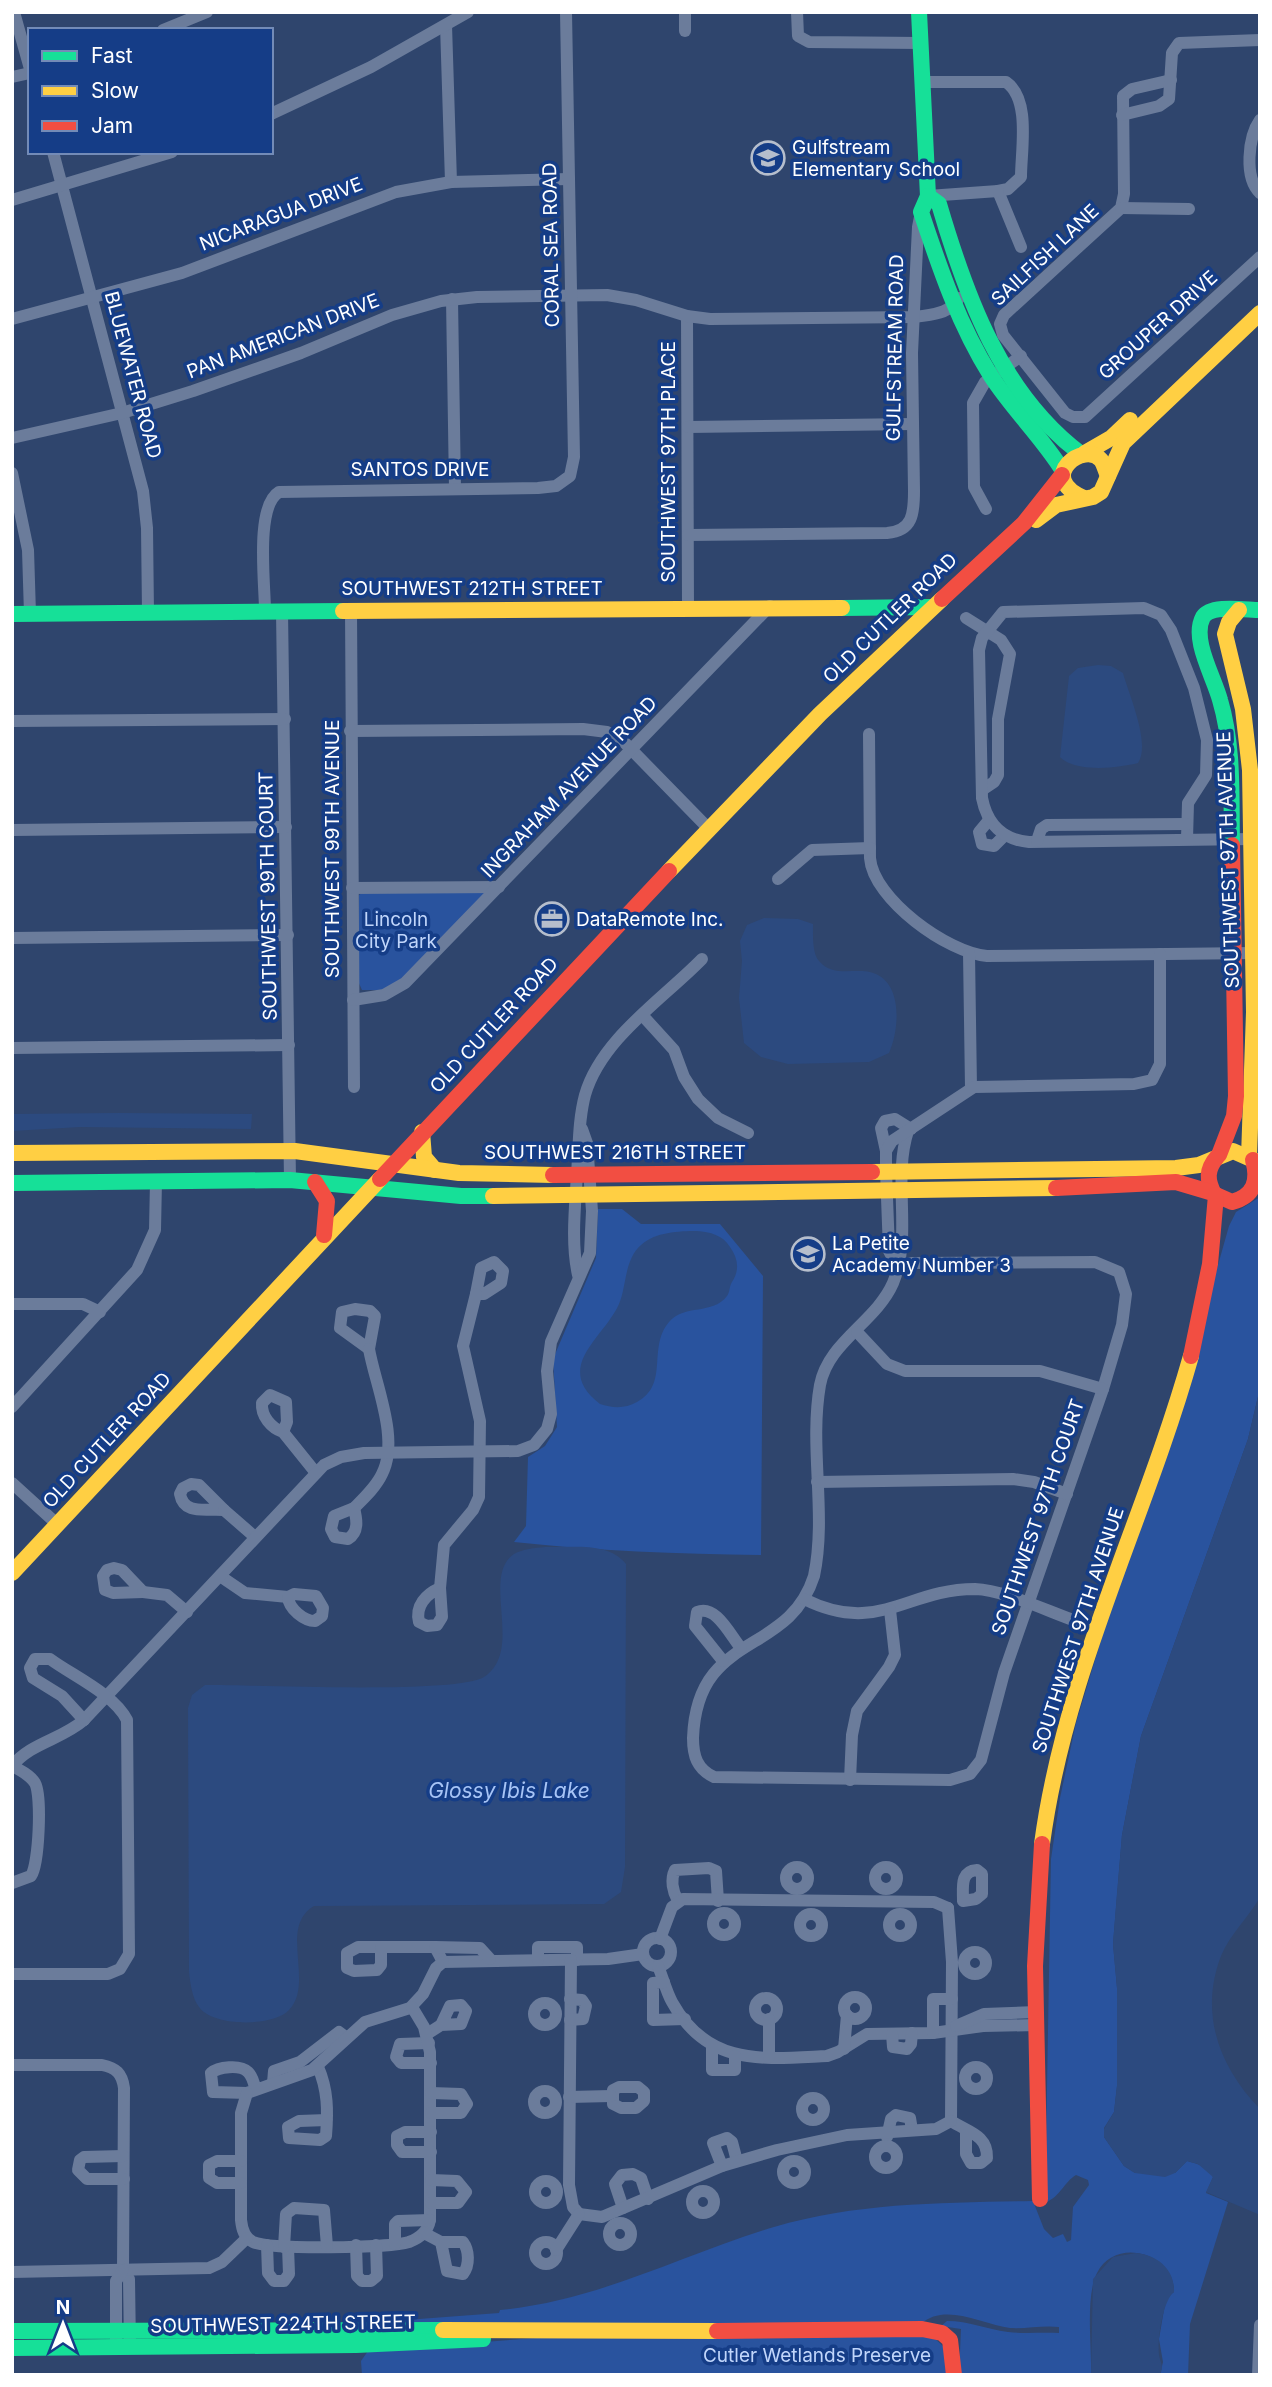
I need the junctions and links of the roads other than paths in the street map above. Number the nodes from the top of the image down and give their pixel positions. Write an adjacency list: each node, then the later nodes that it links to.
1 (14, 12): 13 (street)
2 (207, 12): 9 (street)
3 (468, 12): 8 (street)
4 (566, 12): 21 (street, CORAL SEA ROAD)
5 (685, 12): 10 (street)
6 (797, 12): 12 (street)
7 (919, 12): 12 (street)
8 (446, 25): 16 (street); 22 (street)
9 (168, 28)
10 (685, 31)
11 (1260, 40): 14 (street)
12 (921, 43): 15 (street)
13 (28, 64)
14 (1171, 80): 17 (street); 17 (street)
15 (925, 82): 24 (street); 26 (street)
16 (273, 113)
17 (1122, 115): 28 (street, SAILFISH LANE)
18 (1260, 120): 25 (street)
19 (53, 154): 23 (street, BLUEWATER ROAD)
20 (166, 154): 23 (street)
21 (569, 179): 22 (street, NICARAGUA DRIVE); 34 (street, CORAL SEA ROAD)
22 (450, 182): 35 (street, NICARAGUA DRIVE)
23 (62, 187): 27 (street); 35 (street, BLUEWATER ROAD)
24 (998, 191): 26 (street); 31 (street)
25 (1260, 193)
26 (928, 196): 30 (street); 33 (street)
27 (12, 200)
28 (1121, 208): 29 (street); 43 (street, SAILFISH LANE)
29 (1189, 209)
30 (922, 212): 38 (street); 41 (street, GULFSTREAM ROAD)
31 (1021, 247)
32 (1260, 257): 43 (street, GROUPER DRIVE)
33 (964, 290): 38 (street); 44 (street)
34 (571, 295): 36 (street, PAN AMERICAN DRIVE); 40 (street, PAN AMERICAN DRIVE); 52 (street, CORAL SEA ROAD)
35 (93, 299): 42 (street, NICARAGUA DRIVE); 45 (street, BLUEWATER ROAD)
36 (452, 299): 45 (street, PAN AMERICAN DRIVE); 54 (street)
37 (1260, 299): 49 (street)
38 (953, 308): 41 (street, PAN AMERICAN DRIVE); 44 (street)
39 (1260, 313): 53 (street)
40 (687, 316): 41 (street, PAN AMERICAN DRIVE); 47 (street, SOUTHWEST 97TH PLACE)
41 (916, 317): 46 (street, GULFSTREAM ROAD)
42 (12, 319)
43 (1021, 356): 44 (street)
44 (997, 373): 49 (street); 51 (street); 56 (street)
45 (122, 413): 48 (street, PAN AMERICAN DRIVE); 67 (street, BLUEWATER ROAD)
46 (913, 424): 47 (street); 58 (street, GULFSTREAM ROAD)
47 (688, 427): 58 (street, SOUTHWEST 97TH PLACE)
48 (12, 438)
49 (1083, 454): 51 (street); 53 (street)
50 (12, 473): 69 (street)
51 (1062, 473): 55 (street); 57 (street, OLD CUTLER ROAD)
52 (570, 476): 54 (street, SANTOS DRIVE)
53 (1108, 476): 55 (street)
54 (455, 489): 65 (street, SANTOS DRIVE)
55 (1084, 498): 57 (street, OLD CUTLER ROAD)
56 (986, 509)
57 (1024, 523): 61 (street, OLD CUTLER ROAD)
58 (688, 535): 60 (street, SOUTHWEST 97TH PLACE)
59 (770, 606): 60 (street, SOUTHWEST 212TH STREET); 61 (street, SOUTHWEST 212TH STREET); 76 (street, INGRAHAM AVENUE ROAD)
60 (688, 607): 62 (street, SOUTHWEST 212TH STREET)
61 (931, 607): 80 (street, OLD CUTLER ROAD)
62 (351, 610): 66 (street, SOUTHWEST 212TH STREET); 74 (street, SOUTHWEST 99TH AVENUE)
63 (1239, 610): 64 (street); 83 (street, SOUTHWEST 97TH AVENUE); 84 (street, SOUTHWEST 97TH AVENUE)
64 (1260, 610)
65 (265, 611): 66 (street, SOUTHWEST 212TH STREET); 67 (street, SOUTHWEST 212TH STREET)
66 (282, 611): 72 (street, SOUTHWEST 99TH COURT)
67 (148, 612): 69 (street, SOUTHWEST 212TH STREET)
68 (12, 614): 69 (street, SOUTHWEST 212TH STREET)
69 (30, 614)
70 (967, 618): 71 (street)
71 (986, 632): 77 (street); 77 (street); 78 (street, SOUTHWEST 97TH AVENUE)
72 (285, 719): 73 (street); 79 (street, SOUTHWEST 99TH COURT)
73 (12, 721)
74 (350, 731): 76 (street); 89 (street, SOUTHWEST 99TH AVENUE)
75 (869, 734): 86 (street)
76 (632, 750): 80 (street); 88 (street, INGRAHAM AVENUE ROAD)
77 (982, 790): 85 (street)
78 (1187, 824): 82 (street, SOUTHWEST 97TH AVENUE); 85 (street)
79 (286, 827): 81 (street); 90 (street, SOUTHWEST 99TH COURT)
80 (709, 829): 104 (street, OLD CUTLER ROAD)
81 (12, 830)
82 (1187, 839): 83 (street); 85 (street)
83 (1232, 839): 84 (street); 93 (street, SOUTHWEST 97TH AVENUE)
84 (1252, 839): 94 (street, SOUTHWEST 97TH AVENUE)
85 (1037, 841)
86 (870, 848): 87 (street); 92 (street)
87 (778, 880)
88 (499, 887): 89 (street); 97 (street, INGRAHAM AVENUE ROAD)
89 (352, 888): 97 (street, SOUTHWEST 99TH AVENUE)
90 (288, 935): 91 (street); 99 (street, SOUTHWEST 99TH COURT)
91 (12, 937)
92 (970, 953): 95 (street); 102 (street)
93 (1234, 953): 94 (street); 95 (street); 109 (street, SOUTHWEST 97TH AVENUE)
94 (1253, 953): 110 (street, SOUTHWEST 97TH AVENUE)
95 (1160, 954): 102 (street)
96 (702, 959): 98 (street)
97 (353, 1000): 101 (street, SOUTHWEST 99TH AVENUE)
98 (643, 1016): 105 (street); 114 (street)
99 (289, 1045): 100 (street); 106 (street, SOUTHWEST 99TH COURT)
100 (12, 1048)
101 (354, 1087)
102 (971, 1088): 103 (street)
103 (910, 1130): 107 (street); 107 (street); 113 (street)
104 (422, 1132): 111 (street, OLD CUTLER ROAD); 112 (street)
105 (748, 1133)
106 (290, 1150): 108 (street, SOUTHWEST 216TH STREET); 111 (street, SOUTHWEST 216TH STREET); 115 (street, SOUTHWEST 99TH COURT)
107 (886, 1151): 113 (street)
108 (12, 1153)
109 (1218, 1156): 110 (street); 113 (street, SOUTHWEST 216TH STREET); 123 (street)
110 (1254, 1160): 121 (street)
111 (393, 1164): 112 (street, SOUTHWEST 216TH STREET); 119 (street, OLD CUTLER ROAD)
112 (435, 1170): 114 (street, SOUTHWEST 216TH STREET)
113 (894, 1171): 114 (street, SOUTHWEST 216TH STREET); 120 (street)
114 (583, 1175): 122 (street)
115 (290, 1180): 116 (street, SOUTHWEST 216TH STREET); 117 (street, SOUTHWEST 216TH STREET)
116 (156, 1181): 118 (street, SOUTHWEST 216TH STREET); 131 (street)
117 (315, 1182): 119 (street, SOUTHWEST 216TH STREET); 125 (street)
118 (12, 1183)
119 (370, 1188): 122 (street, SOUTHWEST 216TH STREET); 125 (street, OLD CUTLER ROAD)
120 (894, 1190): 122 (street, SOUTHWEST 216TH STREET); 123 (street, SOUTHWEST 216TH STREET); 127 (street)
121 (1257, 1190): 124 (street)
122 (583, 1194): 128 (street); 128 (street)
123 (1214, 1194): 124 (street); 126 (street, SOUTHWEST 97TH AVENUE)
124 (1240, 1201): 126 (street, SOUTHWEST 97TH AVENUE)
125 (324, 1235): 145 (street, OLD CUTLER ROAD)
126 (1213, 1250): 156 (street, SOUTHWEST 97TH AVENUE)
127 (897, 1266): 132 (street); 134 (street, SOUTHWEST 97TH COURT)
128 (578, 1275): 138 (street)
129 (476, 1294): 138 (street)
130 (12, 1304): 131 (street)
131 (100, 1312): 135 (street)
132 (857, 1332): 134 (street); 140 (street)
133 (369, 1349): 137 (street)
134 (1103, 1389): 142 (street, SOUTHWEST 97TH COURT)
135 (12, 1407)
136 (283, 1432): 139 (street)
137 (388, 1453): 138 (street); 139 (street); 143 (street)
138 (481, 1453): 149 (street)
139 (316, 1473): 146 (street)
140 (817, 1482): 142 (street); 152 (street)
141 (12, 1483): 145 (street)
142 (1067, 1493): 153 (street, SOUTHWEST 97TH COURT)
143 (354, 1508)
144 (224, 1510): 146 (street)
145 (57, 1524): 147 (street, OLD CUTLER ROAD)
146 (255, 1537): 148 (street)
147 (12, 1573)
148 (220, 1576): 151 (street); 155 (street)
149 (440, 1588)
150 (143, 1592): 155 (street)
151 (288, 1597)
152 (804, 1599): 154 (street); 157 (street)
153 (1028, 1604): 154 (street); 156 (street); 162 (street, SOUTHWEST 97TH COURT)
154 (890, 1610): 162 (street)
155 (187, 1612): 159 (street)
156 (1097, 1628): 184 (street, SOUTHWEST 97TH AVENUE)
157 (741, 1648): 158 (street); 158 (street)
158 (723, 1661): 162 (street)
159 (107, 1698): 160 (street); 160 (street); 176 (street)
160 (84, 1720): 161 (street)
161 (12, 1766): 163 (street)
162 (850, 1780)
163 (12, 1882)
164 (678, 1901): 166 (street); 166 (street); 168 (street)
165 (964, 1901): 167 (street)
166 (722, 1905): 167 (street)
167 (948, 1908): 178 (street)
168 (660, 1939): 171 (street); 175 (street)
169 (382, 1947): 170 (street)
170 (435, 1947): 172 (street); 174 (street)
171 (643, 1954): 173 (street); 175 (street)
172 (490, 1959): 173 (street); 174 (street)
173 (574, 1960): 180 (street)
174 (443, 1962): 179 (street)
175 (658, 1966): 177 (street)
176 (12, 1973)
177 (664, 1982): 185 (street); 185 (street)
178 (951, 1999): 187 (street); 188 (street)
179 (412, 2007): 189 (street); 190 (street)
180 (570, 2011): 181 (street); 201 (street)
181 (556, 2013)
182 (847, 2015): 192 (street)
183 (769, 2019): 194 (street)
184 (1037, 2019): 187 (street); 224 (street, SOUTHWEST 97TH AVENUE)
185 (685, 2020): 191 (street)
186 (441, 2025): 190 (street)
187 (952, 2029): 188 (street); 205 (street)
188 (933, 2033): 192 (street)
189 (347, 2038): 197 (street); 198 (street)
190 (428, 2038): 195 (street); 195 (street)
191 (712, 2045): 193 (street); 193 (street)
192 (844, 2049): 194 (street)
193 (735, 2056): 194 (street)
194 (769, 2057)
195 (431, 2063): 199 (street)
196 (12, 2064): 213 (street)
197 (318, 2067): 198 (street); 203 (street)
198 (273, 2083): 214 (street)
199 (431, 2093): 202 (street); 202 (street)
200 (611, 2096): 201 (street)
201 (565, 2100): 226 (street)
202 (431, 2113): 208 (street)
203 (327, 2120)
204 (814, 2120): 209 (street)
205 (951, 2121): 206 (street); 207 (street)
206 (888, 2131): 209 (street); 211 (street)
207 (967, 2131)
208 (431, 2132): 212 (street); 212 (street)
209 (817, 2140): 210 (street)
210 (790, 2146): 215 (street); 216 (street)
211 (886, 2146)
212 (431, 2152): 220 (street)
213 (123, 2156): 218 (street); 218 (street)
214 (241, 2161): 221 (street); 221 (street)
215 (737, 2161): 217 (street); 217 (street)
216 (792, 2162)
217 (722, 2166): 219 (street)
218 (124, 2179): 239 (street)
219 (693, 2179): 222 (street); 223 (street)
220 (431, 2180): 225 (street); 225 (street)
221 (241, 2183): 230 (street)
222 (700, 2192)
223 (648, 2199): 227 (street); 227 (street)
224 (1040, 2199)
225 (431, 2203): 228 (street)
226 (579, 2214): 227 (street); 238 (street)
227 (617, 2215)
228 (430, 2220): 229 (street); 232 (street)
229 (424, 2233): 231 (street); 232 (street)
230 (247, 2238): 233 (street); 239 (street)
231 (441, 2242)
232 (395, 2244): 235 (street)
233 (267, 2245): 237 (street); 237 (street)
234 (356, 2245): 235 (street); 235 (street); 236 (street)
235 (376, 2245)
236 (327, 2246): 237 (street); 237 (street)
237 (286, 2247)
238 (556, 2250)
239 (123, 2270): 240 (street); 242 (street)
240 (12, 2272)
241 (1260, 2325): 246 (street)
242 (122, 2330): 243 (street, SOUTHWEST 224TH STREET); 244 (street, SOUTHWEST 224TH STREET); 245 (street)
243 (12, 2331)
244 (555, 2332): 245 (street, SOUTHWEST 224TH STREET); 248 (street, SOUTHWEST 224TH STREET)
245 (123, 2347): 247 (street, SOUTHWEST 224TH STREET)
246 (1259, 2347): 249 (street)
247 (12, 2348)
248 (954, 2375)
249 (1258, 2375)

